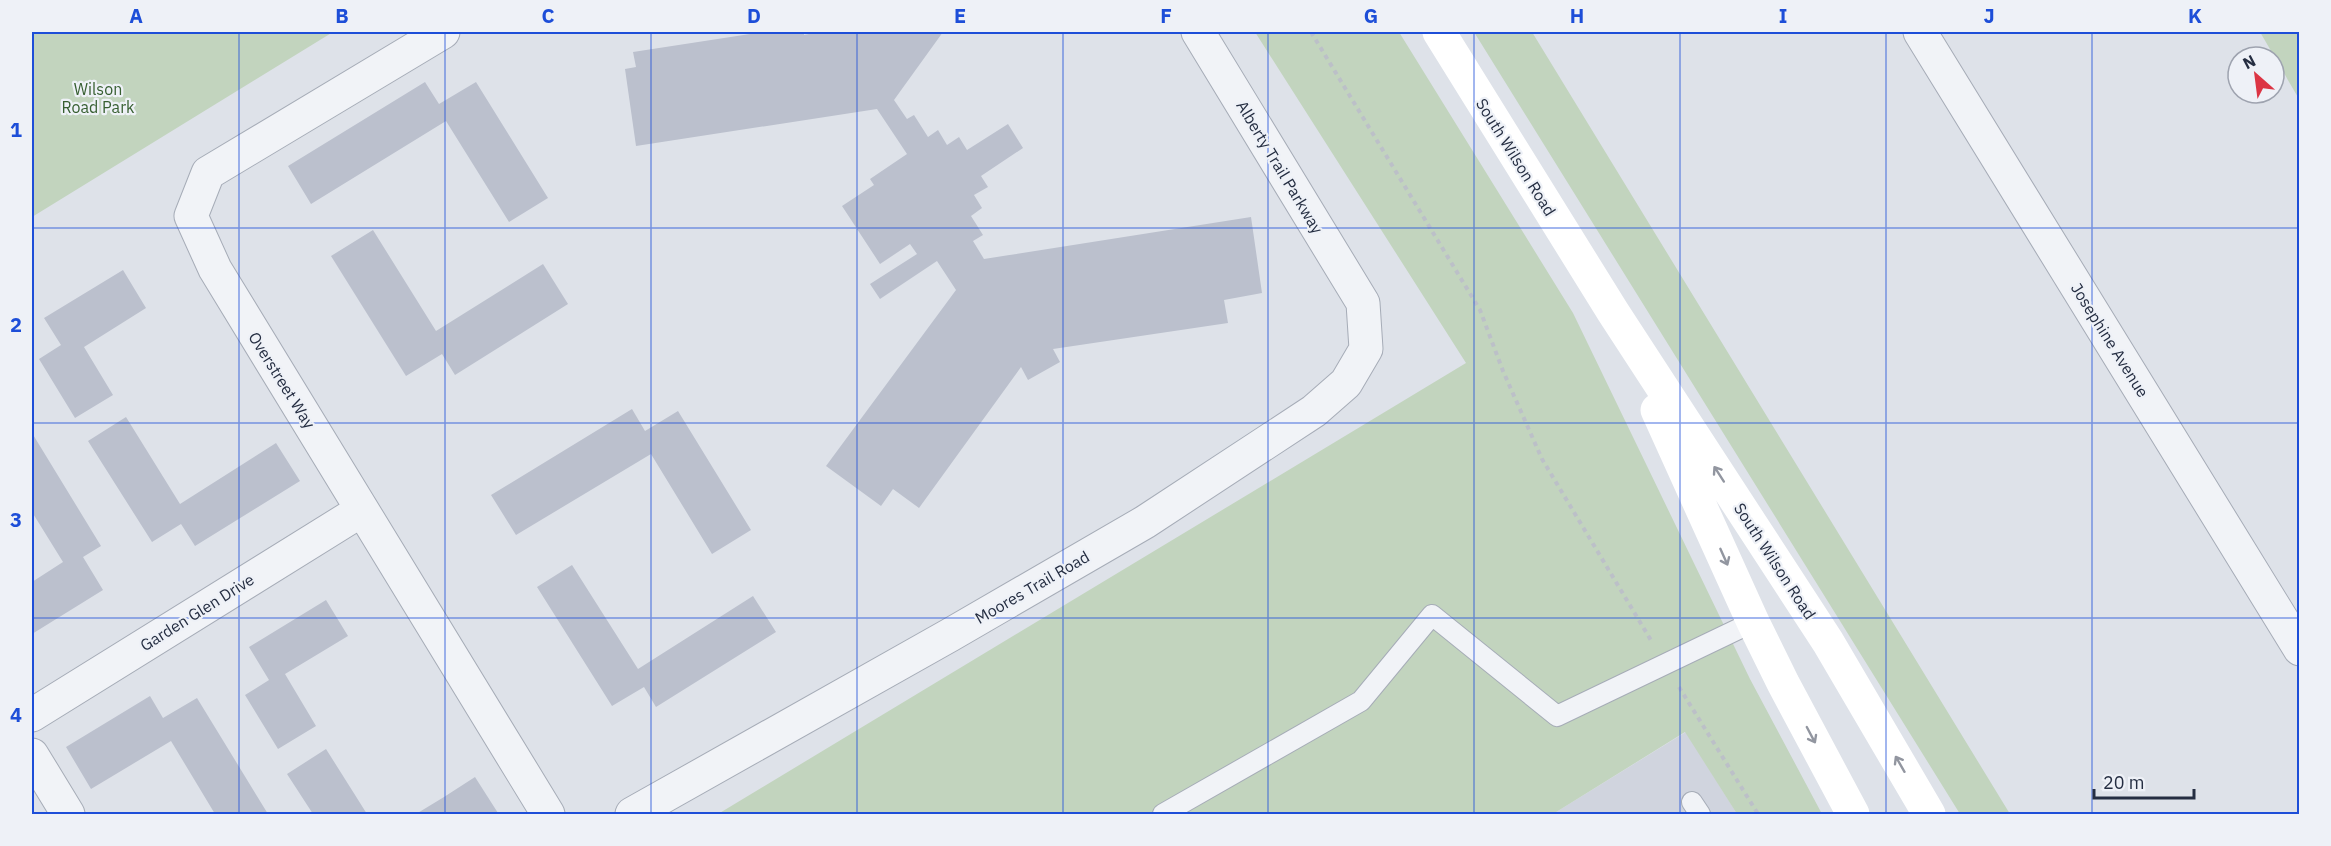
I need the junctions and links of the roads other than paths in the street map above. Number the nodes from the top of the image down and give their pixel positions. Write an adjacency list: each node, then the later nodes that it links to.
1 (443, 32): 7 (street, Overstreet Way)
2 (1198, 32): 5 (street, Alberty Trail Parkway)
3 (1439, 32): 6 (main road, South Wilson Road)
4 (1920, 32): 9 (street, Josephine Avenue)
5 (1363, 303): 14 (street, Moores Trail Road)
6 (1613, 312): 8 (main road, South Wilson Road, one-way to 8); 17 (main road, South Wilson Road, one-way to 6)
7 (362, 510): 10 (street, Garden Glen Drive); 13 (street, Overstreet Way)
8 (1753, 622): 15 (lane); 16 (main road, South Wilson Road, one-way to 16)
9 (2300, 649)
10 (32, 715)
11 (32, 756): 12 (street)
12 (68, 814)
13 (548, 814)
14 (632, 814)
15 (1163, 814)
16 (1854, 814)
17 (1929, 814)

